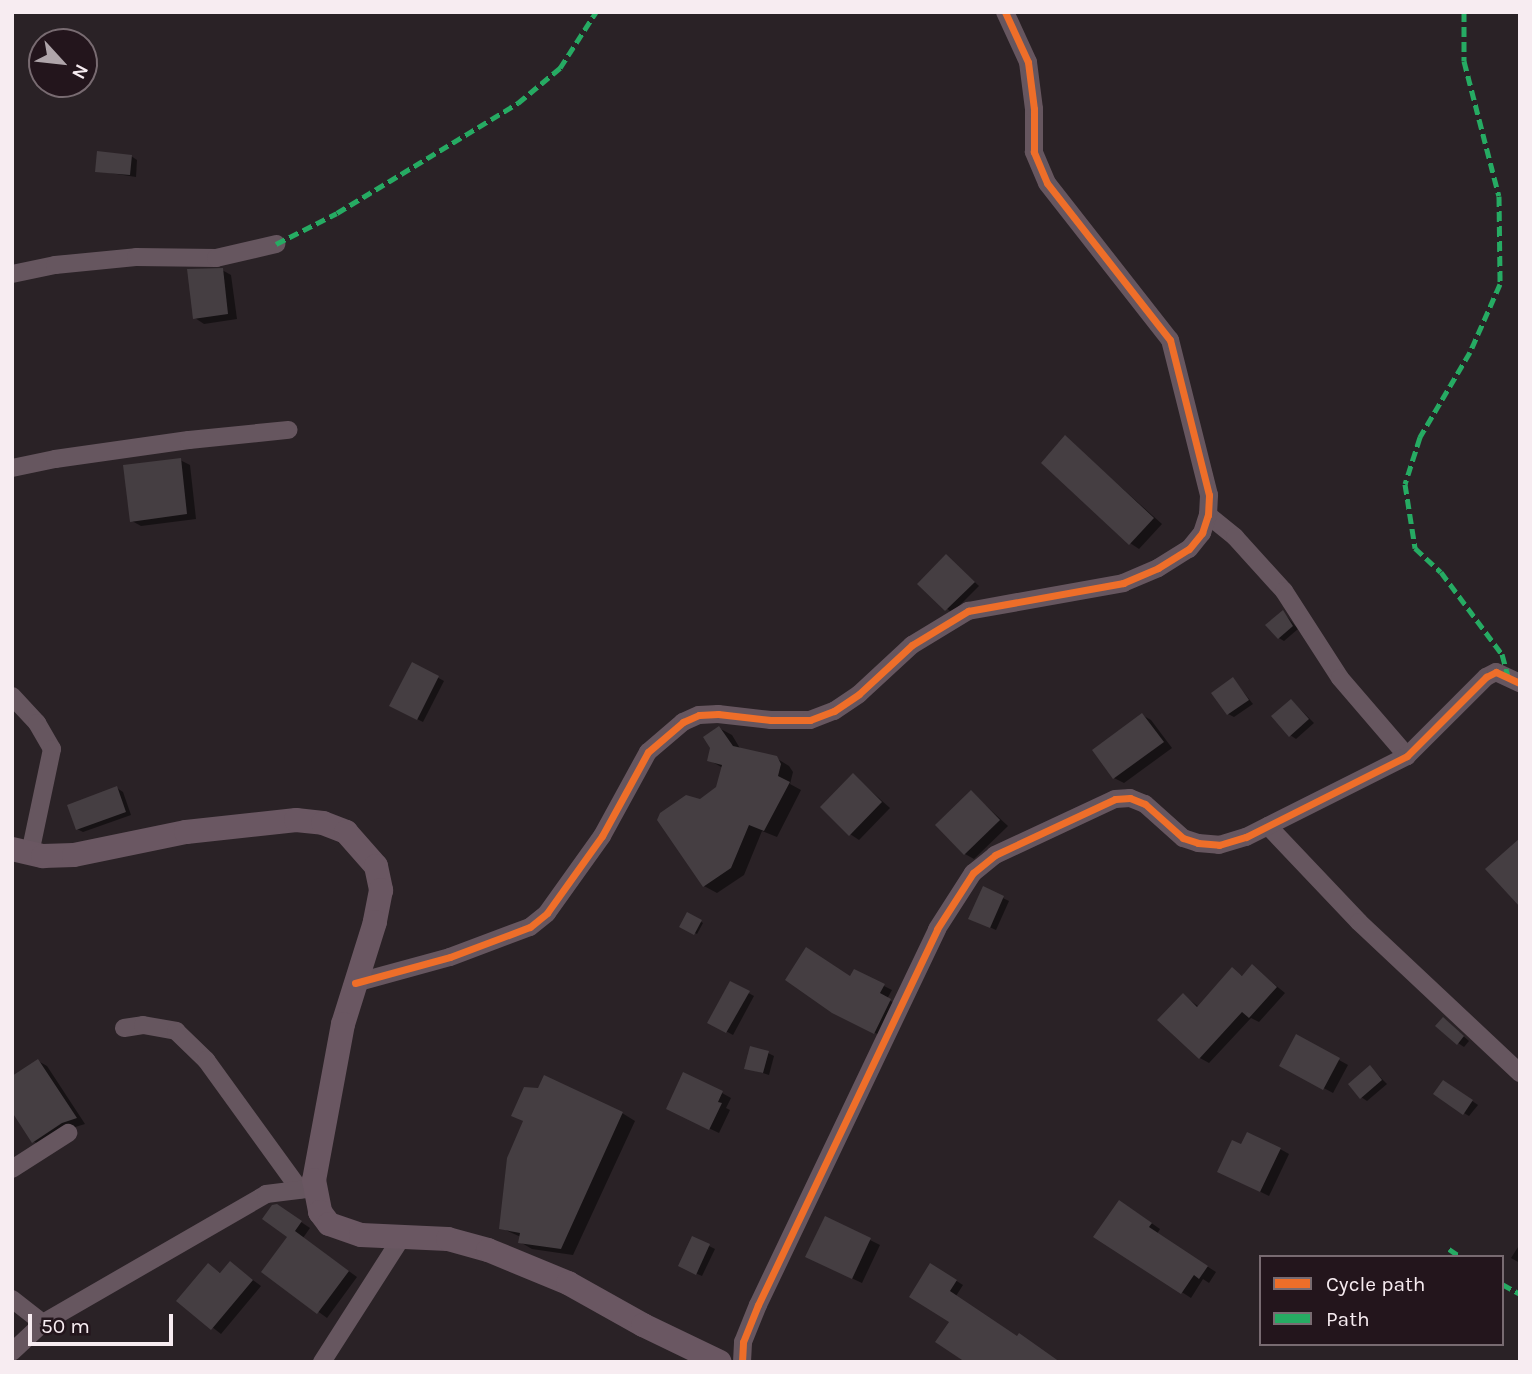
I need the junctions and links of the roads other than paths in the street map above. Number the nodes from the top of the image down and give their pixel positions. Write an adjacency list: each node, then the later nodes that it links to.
1 (1005, 12): 6 (street)
2 (276, 244): 3 (street)
3 (12, 274)
4 (288, 430): 5 (street)
5 (12, 468)
6 (1208, 515): 9 (street); 12 (street)
7 (1520, 683): 9 (street)
8 (12, 696): 11 (street)
9 (1407, 756): 10 (street)
10 (1268, 826): 14 (street); 24 (street)
11 (21, 851): 12 (street)
12 (355, 983): 17 (street)
13 (124, 1028): 17 (street)
14 (1520, 1073)
15 (68, 1133): 16 (street)
16 (12, 1169)
17 (307, 1189): 18 (street); 20 (street)
18 (402, 1237): 22 (street); 23 (street)
19 (12, 1299): 20 (street)
20 (43, 1323): 21 (street)
21 (12, 1352)
22 (322, 1362)
23 (720, 1362)
24 (742, 1362)

